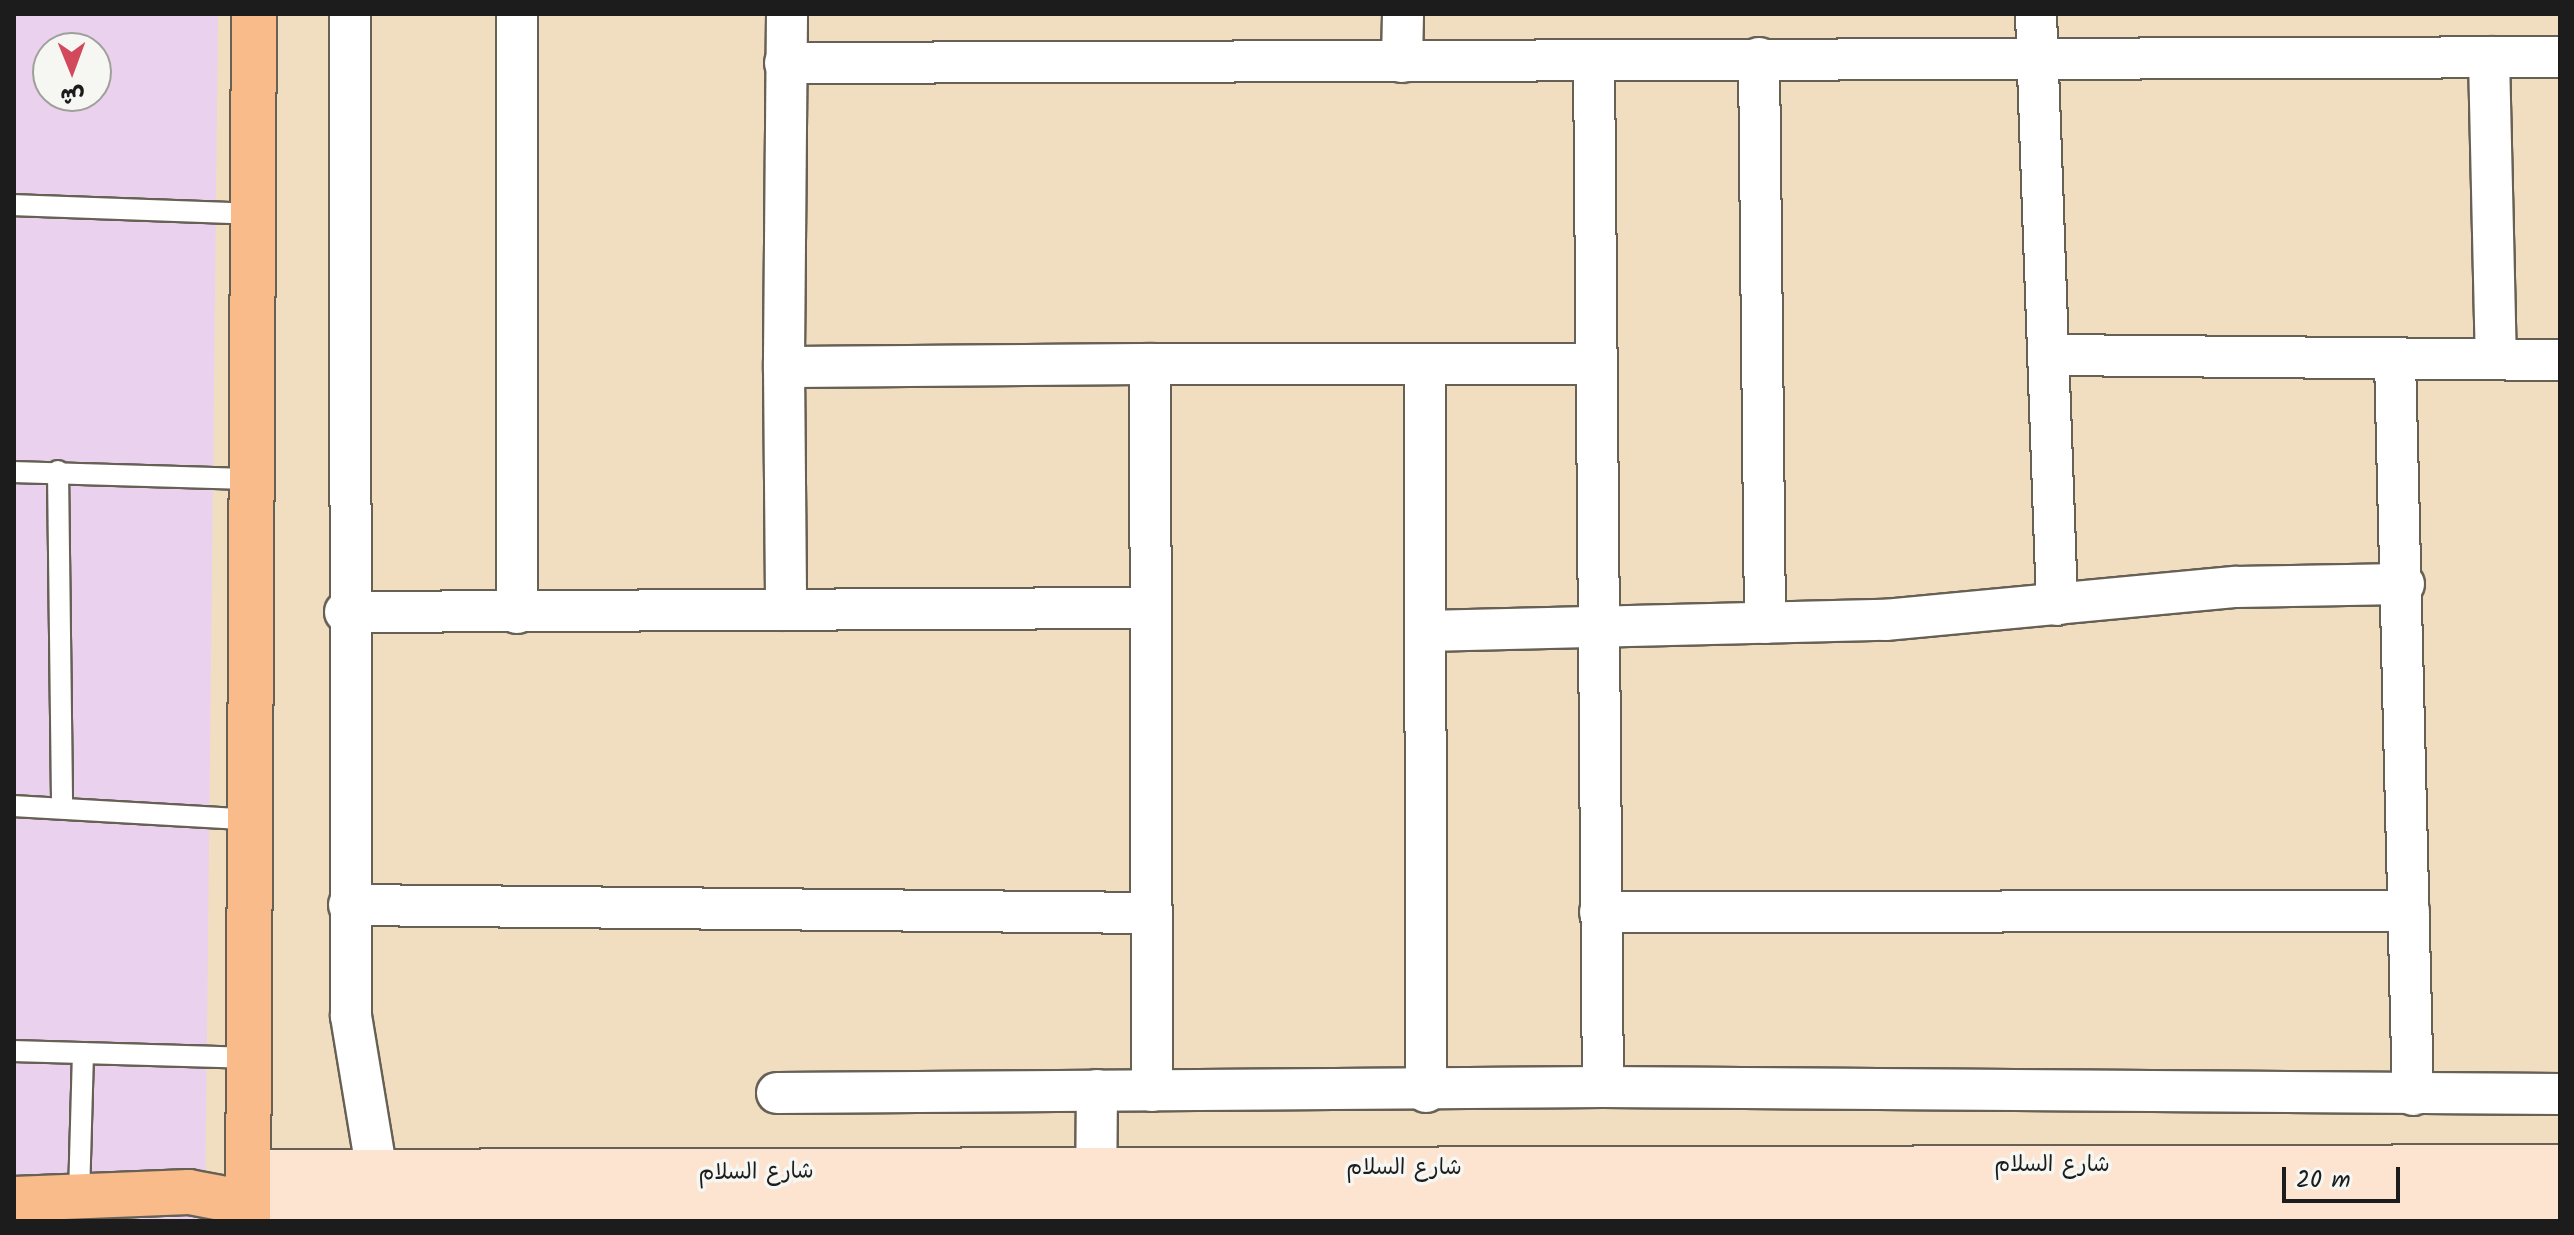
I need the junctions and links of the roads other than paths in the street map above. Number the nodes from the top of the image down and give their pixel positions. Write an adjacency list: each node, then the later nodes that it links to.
1 (254, 14): 15 (main road)
2 (350, 14): 31 (street)
3 (517, 14): 32 (street)
4 (787, 14): 13 (street)
5 (1403, 14): 12 (street)
6 (2036, 14): 7 (street)
7 (2037, 54): 8 (street); 10 (street); 16 (street)
8 (2489, 57): 9 (street); 17 (street)
9 (2560, 57)
10 (1759, 58): 11 (street); 33 (street)
11 (1594, 61): 12 (street); 22 (street)
12 (1402, 62): 13 (street)
13 (785, 63): 23 (street)
14 (14, 205): 15 (lane)
15 (255, 214): 26 (main road)
16 (2053, 355): 18 (street); 28 (street)
17 (2496, 359): 18 (street); 19 (street)
18 (2395, 360): 27 (street)
19 (2560, 360)
20 (1150, 364): 21 (street); 23 (street); 29 (street)
21 (1425, 364): 22 (street); 35 (street)
22 (1596, 364): 34 (street)
23 (784, 367): 30 (street)
24 (58, 471): 25 (lane); 26 (lane); 37 (lane)
25 (14, 472)
26 (254, 479): 38 (main road)
27 (2404, 584): 28 (street); 40 (street)
28 (2057, 605): 33 (street)
29 (1149, 608): 30 (street); 42 (street)
30 (786, 610): 32 (street)
31 (345, 612): 32 (street); 39 (street)
32 (517, 613)
33 (1765, 623): 34 (street)
34 (1599, 626): 35 (street); 41 (street)
35 (1426, 631): 49 (street)
36 (14, 806): 37 (lane)
37 (62, 807): 38 (lane)
38 (255, 820): 45 (main road)
39 (349, 905): 42 (street); 54 (street)
40 (2409, 911): 41 (street); 52 (street)
41 (1600, 912): 46 (street)
42 (1151, 913): 48 (street)
43 (14, 1051): 44 (lane)
44 (83, 1053): 45 (lane); 56 (lane)
45 (252, 1058): 58 (main road)
46 (1603, 1087): 49 (street); 52 (street)
47 (1097, 1090): 48 (street); 50 (street); 55 (street)
48 (1152, 1091): 49 (street)
49 (1426, 1092)
50 (777, 1093)
51 (2560, 1094): 52 (street)
52 (2413, 1095)
53 (2560, 1167): 55 (main road, شارع السلام)
54 (382, 1189): 58 (main road, شارع السلام); 59 (main road, شارع السلام)
55 (1095, 1190): 60 (main road, شارع السلام); 64 (main road, شارع السلام)
56 (79, 1196): 57 (main road); 58 (main road)
57 (14, 1199)
58 (248, 1199)
59 (602, 1202): 60 (main road, شارع السلام)
60 (869, 1202)
61 (2560, 1206): 63 (main road, شارع السلام)
62 (2009, 1214): 63 (main road, شارع السلام); 64 (main road, شارع السلام)
63 (2266, 1214)
64 (1826, 1215)

